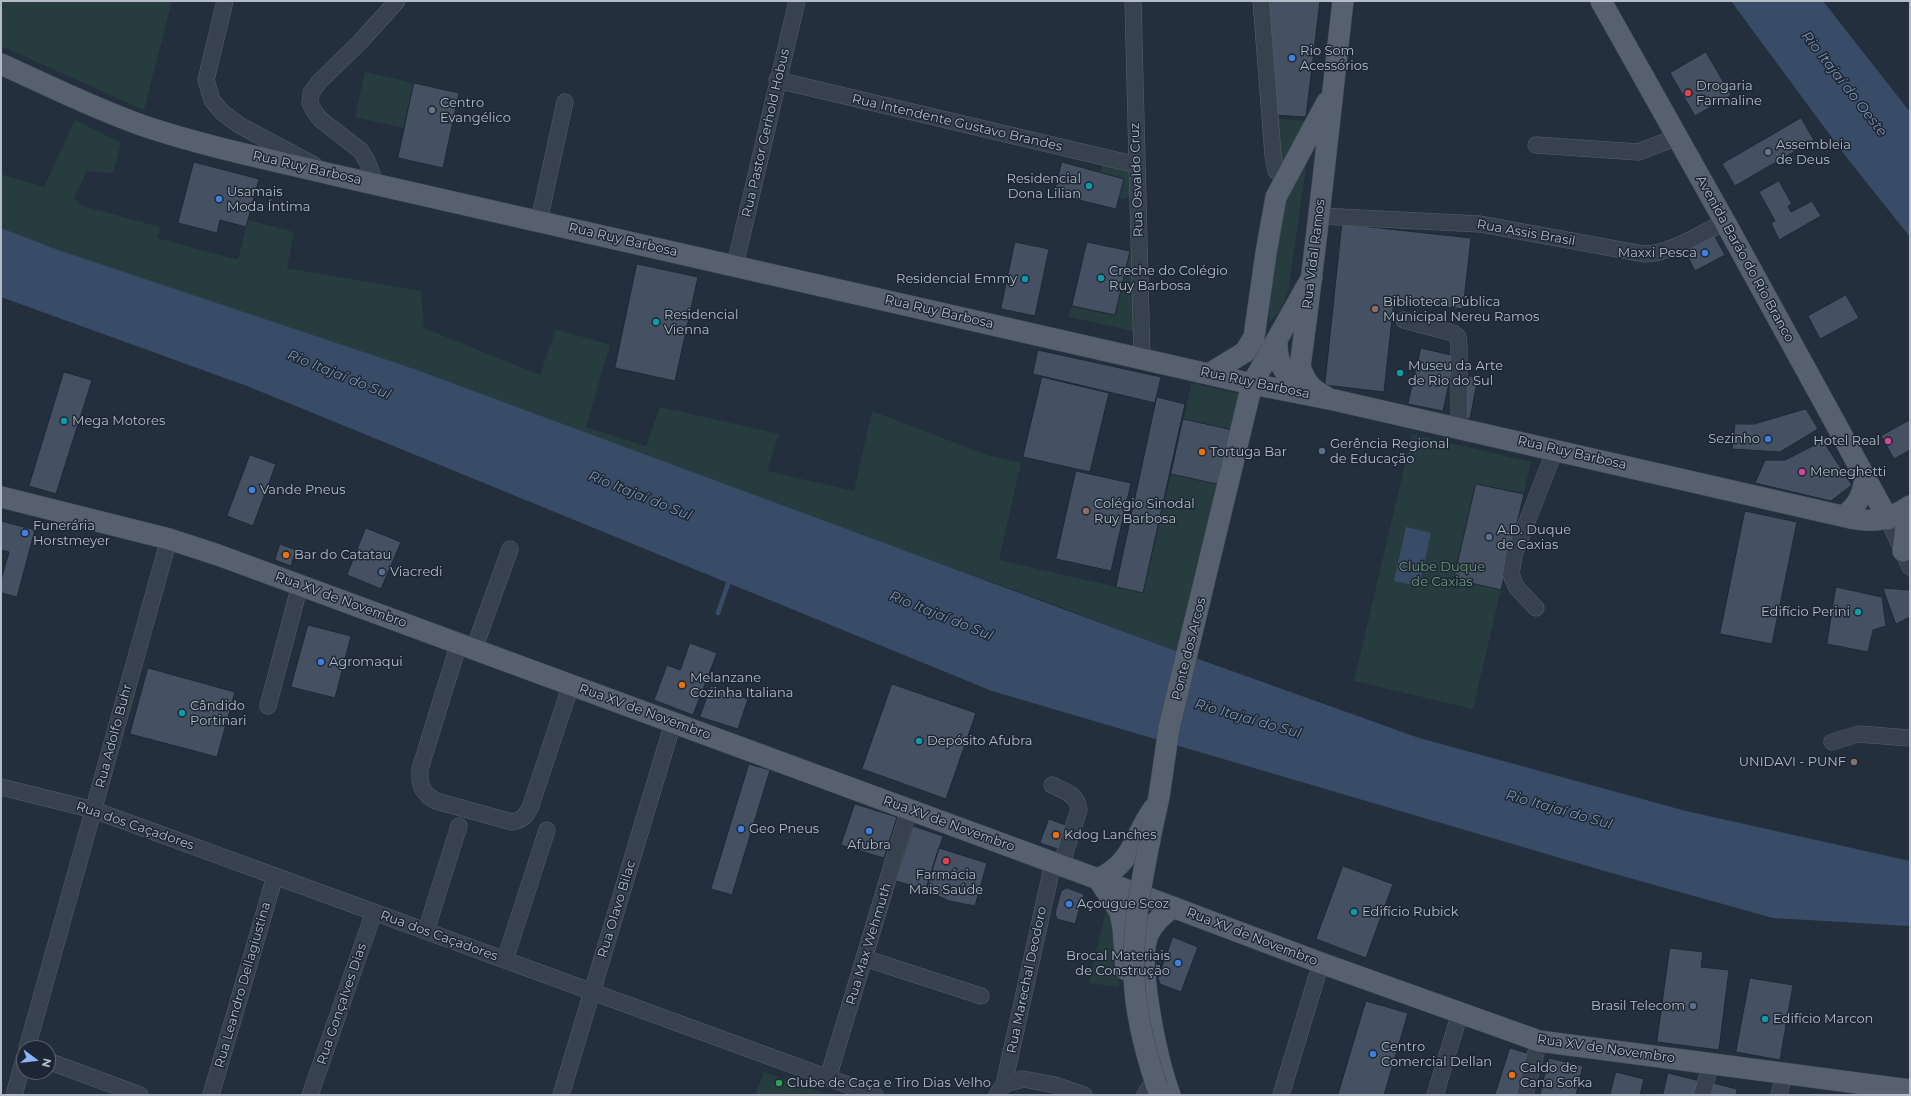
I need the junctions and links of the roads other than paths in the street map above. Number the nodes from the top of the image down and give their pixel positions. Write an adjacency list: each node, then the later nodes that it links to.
1 (225, 1): 16 (street)
2 (397, 1): 17 (street)
3 (797, 1): 9 (street, Rua Pastor Gerhold Hobus)
4 (1133, 1): 14 (street, Rua Osvaldo Cruz)
5 (1260, 1): 15 (street)
6 (1343, 1): 10 (main road, Rua Vidal Ramos)
7 (1601, 1): 12 (main road, Avenida Barão do Rio Branco)
8 (1, 64): 16 (main road, Rua Ruy Barbosa)
9 (778, 80): 14 (street, Rua Intendente Gustavo Brandes); 21 (street, Rua Pastor Gerhold Hobus)
10 (1333, 91): 15 (main road, Rua Vidal Ramos); 18 (main road, Rua Vidal Ramos)
11 (565, 102): 19 (street)
12 (1678, 137): 13 (street); 20 (main road, Avenida Barão do Rio Branco)
13 (1536, 145)
14 (1137, 165): 25 (street, Rua Osvaldo Cruz)
15 (1290, 170): 26 (main road, Rua Vidal Ramos)
16 (330, 174): 17 (main road, Rua Ruy Barbosa)
17 (376, 184): 19 (main road, Rua Ruy Barbosa)
18 (1320, 216): 20 (street, Rua Assis Brasil); 22 (main road, Rua Vidal Ramos)
19 (539, 221): 21 (main road, Rua Ruy Barbosa)
20 (1725, 222): 32 (main road, Avenida Barão do Rio Branco)
21 (735, 265): 25 (main road, Rua Ruy Barbosa)
22 (1312, 277): 24 (main road, Ponte dos Arcos); 28 (main road, Rua Vidal Ramos)
23 (1404, 320): 30 (street)
24 (1277, 339): 27 (main road, Ponte dos Arcos); 28 (main road)
25 (1142, 358): 26 (main road, Rua Ruy Barbosa)
26 (1209, 374): 27 (main road, Rua Ruy Barbosa)
27 (1252, 384): 29 (main road, Rua Ruy Barbosa); 53 (main road, Ponte dos Arcos)
28 (1314, 391): 29 (main road)
29 (1334, 400): 30 (main road, Rua Ruy Barbosa)
30 (1459, 428): 31 (main road, Rua Ruy Barbosa)
31 (1555, 450): 38 (main road, Rua Ruy Barbosa); 44 (street)
32 (1865, 478): 35 (main road, Avenida Barão do Rio Branco); 38 (main road)
33 (1910, 494): 35 (main road)
34 (1, 497): 40 (main road, Rua XV de Novembro)
35 (1878, 499): 39 (main road, Avenida Barão do Rio Branco)
36 (1910, 506): 39 (main road)
37 (1910, 511): 42 (main road)
38 (1845, 515): 39 (main road, Rua Ruy Barbosa)
39 (1888, 519): 42 (street)
40 (168, 539): 43 (main road, Rua XV de Novembro); 54 (street, Rua Adolfo Buhr)
41 (510, 549): 45 (street)
42 (1906, 559)
43 (300, 585): 45 (main road, Rua XV de Novembro); 47 (street)
44 (1536, 608)
45 (466, 646): 46 (main road, Rua XV de Novembro); 46 (street)
46 (571, 685): 48 (main road, Rua XV de Novembro)
47 (268, 706)
48 (672, 723): 55 (main road, Rua XV de Novembro); 70 (street, Rua Olavo Bilac)
49 (1910, 738): 50 (street)
50 (1832, 742)
51 (1052, 785): 58 (street, Rua Marechal Deodoro)
52 (1, 787): 54 (street, Rua dos Caçadores)
53 (1158, 801): 60 (main road); 83 (main road, Ponte dos Arcos, bridge)
54 (94, 810): 59 (street, Rua dos Caçadores); 74 (street, Rua Adolfo Buhr)
55 (909, 810): 58 (main road, Rua XV de Novembro); 66 (street, Rua Max Wehmuth)
56 (459, 826): 64 (street)
57 (546, 830): 67 (street)
58 (1057, 864): 60 (main road, Rua XV de Novembro); 81 (street, Rua Marechal Deodoro)
59 (275, 876): 62 (street, Rua dos Caçadores); 86 (street, Rua Leandro Dellagiustina)
60 (1098, 879): 61 (main road, Rua XV de Novembro); 63 (main road)
61 (1173, 908): 65 (main road); 68 (main road, Rua XV de Novembro)
62 (374, 912): 64 (street, Rua dos Caçadores); 87 (street, Rua Gonçalves Dias)
63 (1123, 927): 65 (main road); 73 (main road)
64 (426, 931): 67 (street, Rua dos Caçadores)
65 (1144, 950): 69 (main road)
66 (864, 958): 71 (street); 79 (street, Rua Max Wehmuth)
67 (505, 960): 70 (street, Rua dos Caçadores)
68 (1321, 963): 72 (main road, Rua XV de Novembro); 91 (street)
69 (1146, 979): 73 (main road); 83 (main road)
70 (592, 992): 79 (street, Rua dos Caçadores); 88 (street, Rua Olavo Bilac)
71 (981, 996)
72 (1460, 1013): 75 (main road, Rua XV de Novembro); 92 (street)
73 (1130, 1015): 83 (main road)
74 (29, 1040)
75 (1539, 1041): 77 (main road, Rua XV de Novembro); 93 (street)
76 (56, 1064): 85 (street)
77 (1712, 1064): 78 (main road, Rua XV de Novembro); 94 (street)
78 (1784, 1075): 82 (main road, Rua XV de Novembro); 95 (street)
79 (828, 1078): 89 (street, Rua dos Caçadores)
80 (18, 1080): 84 (street)
81 (1000, 1089): 90 (street)
82 (1910, 1090)
83 (1156, 1093)
84 (14, 1095)
85 (140, 1095)
86 (211, 1095)
87 (310, 1095)
88 (561, 1095)
89 (875, 1095)
90 (1084, 1095)
91 (1281, 1095)
92 (1435, 1095)
93 (1525, 1095)
94 (1702, 1095)
95 (1780, 1095)

